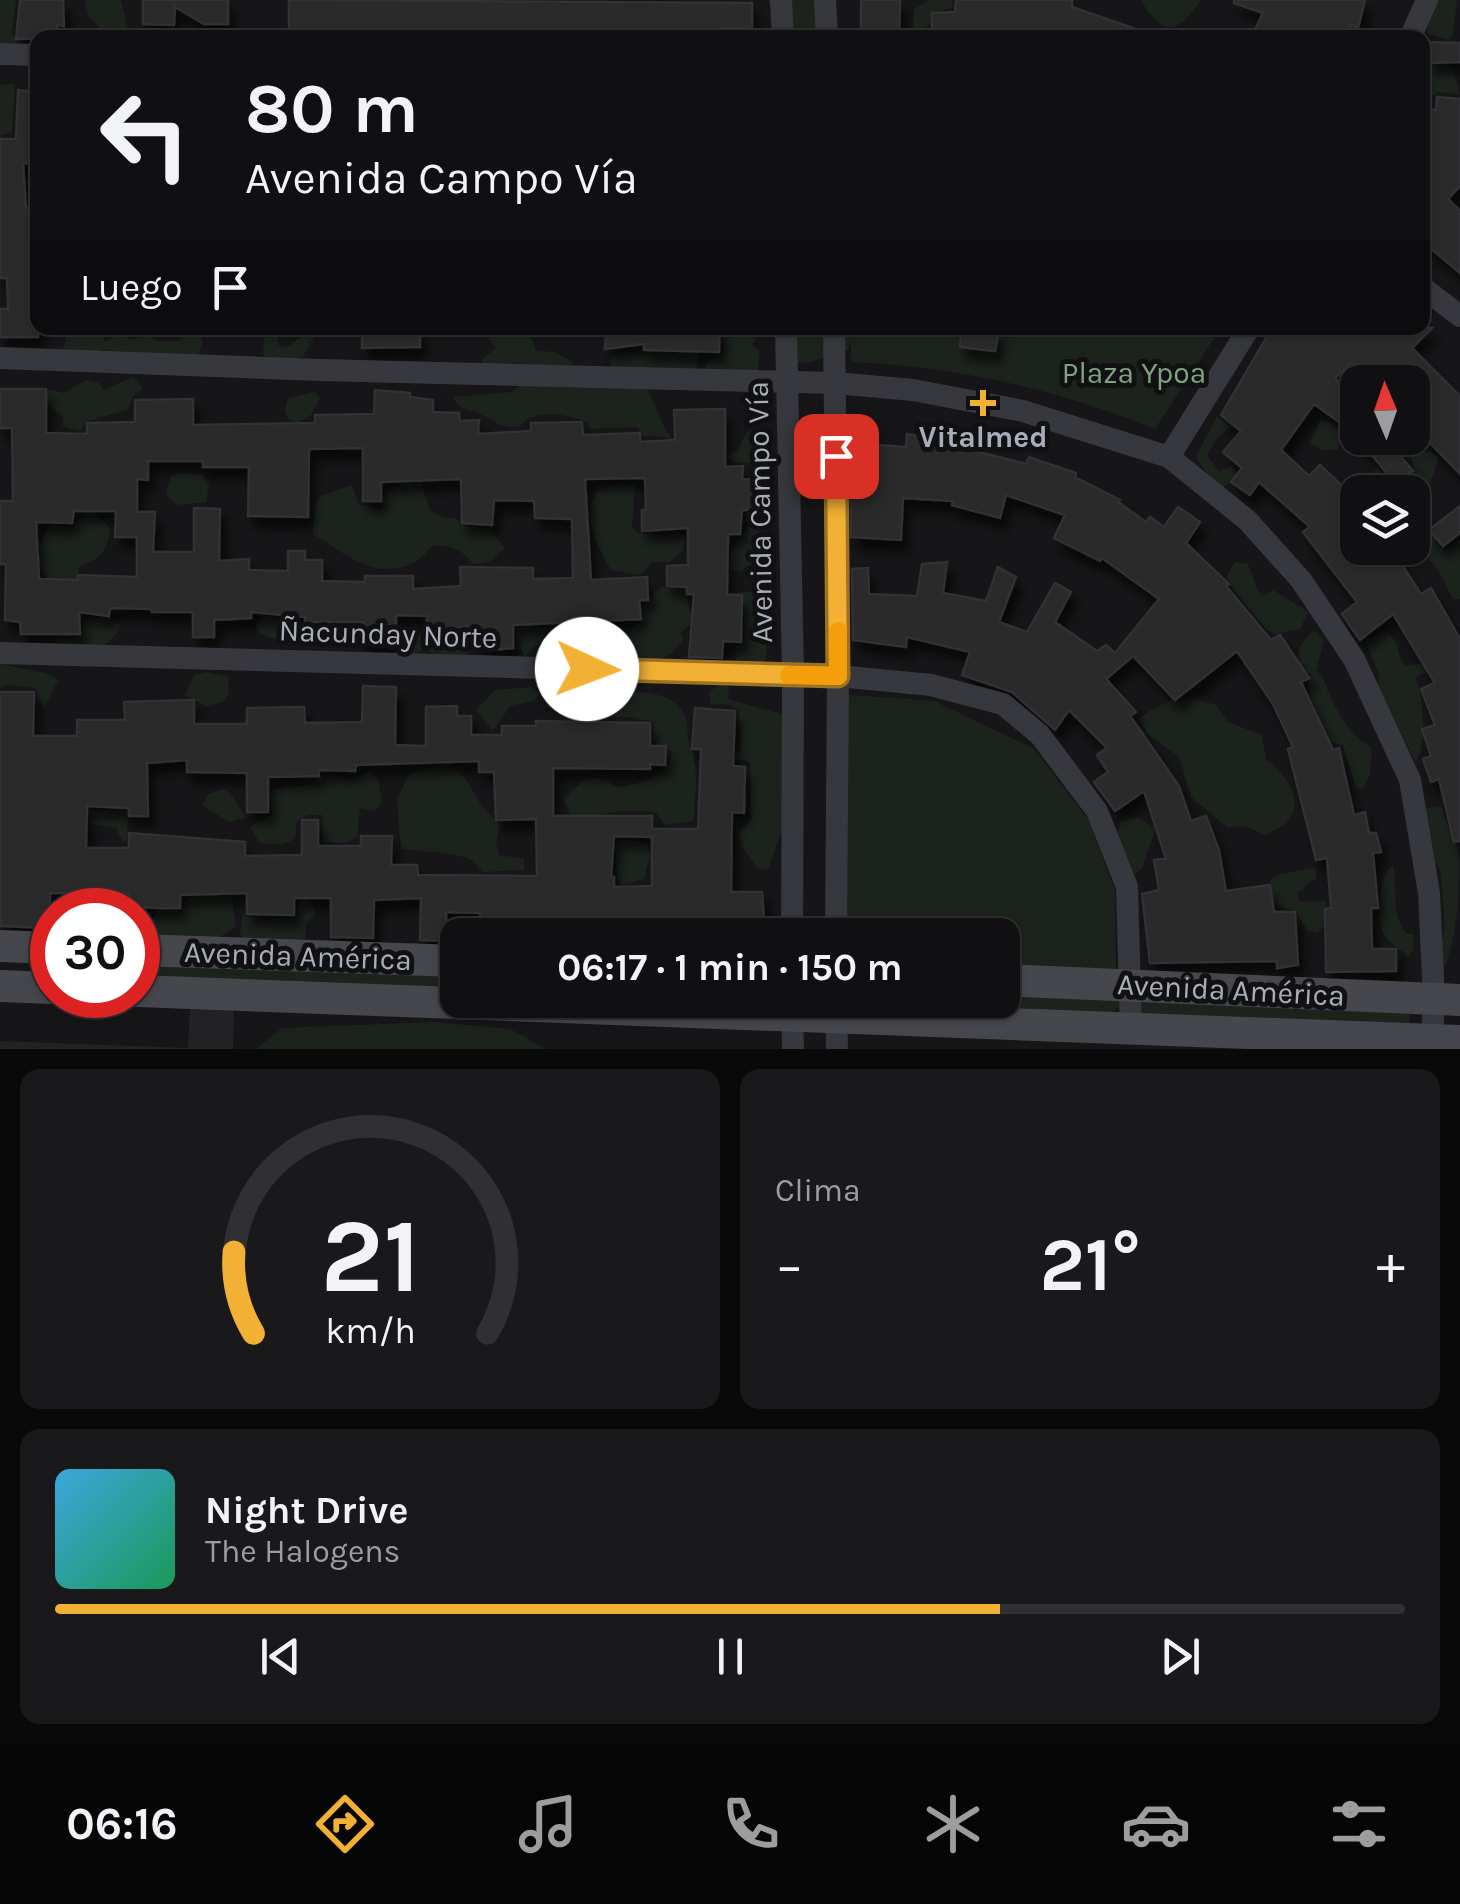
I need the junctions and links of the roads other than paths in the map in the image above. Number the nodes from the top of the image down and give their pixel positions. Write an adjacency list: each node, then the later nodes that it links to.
1 (782, 0): 4 (street)
2 (826, 0): 5 (street)
3 (1427, 0): 6 (street)
4 (783, 30)
5 (827, 30)
6 (1414, 30)
7 (0, 54): 8 (street)
8 (30, 55)
9 (1430, 292): 10 (street)
10 (1460, 316)
11 (786, 335): 15 (street, Avenida Campo Vía)
12 (834, 335): 16 (street)
13 (1245, 335): 17 (street)
14 (0, 358): 15 (street)
15 (787, 382): 16 (street); 19 (street, Avenida Campo Vía)
16 (835, 383): 17 (street); 20 (street)
17 (1168, 457): 33 (street)
18 (0, 653): 19 (street, Ñacunday Norte)
19 (793, 675): 20 (street, Ñacunday Norte); 21 (street, Avenida Campo Vía)
20 (838, 676): 22 (street); 28 (street, Ñacunday Norte)
21 (792, 918)
22 (836, 918)
23 (0, 946): 24 (main road)
24 (30, 947)
25 (160, 951): 26 (main road, Avenida América)
26 (440, 960)
27 (1020, 981): 28 (main road, Avenida América)
28 (1131, 985): 33 (main road, Avenida América); 37 (street, Ñacunday Norte)
29 (0, 986): 30 (main road)
30 (30, 987)
31 (160, 992): 32 (main road, Avenida América)
32 (440, 999)
33 (1447, 1000): 38 (street)
34 (792, 1018): 39 (street)
35 (836, 1018): 40 (street)
36 (977, 1018): 37 (main road, Avenida América)
37 (1131, 1030): 38 (main road, Avenida América)
38 (1446, 1040)
39 (792, 1049)
40 (836, 1049)

